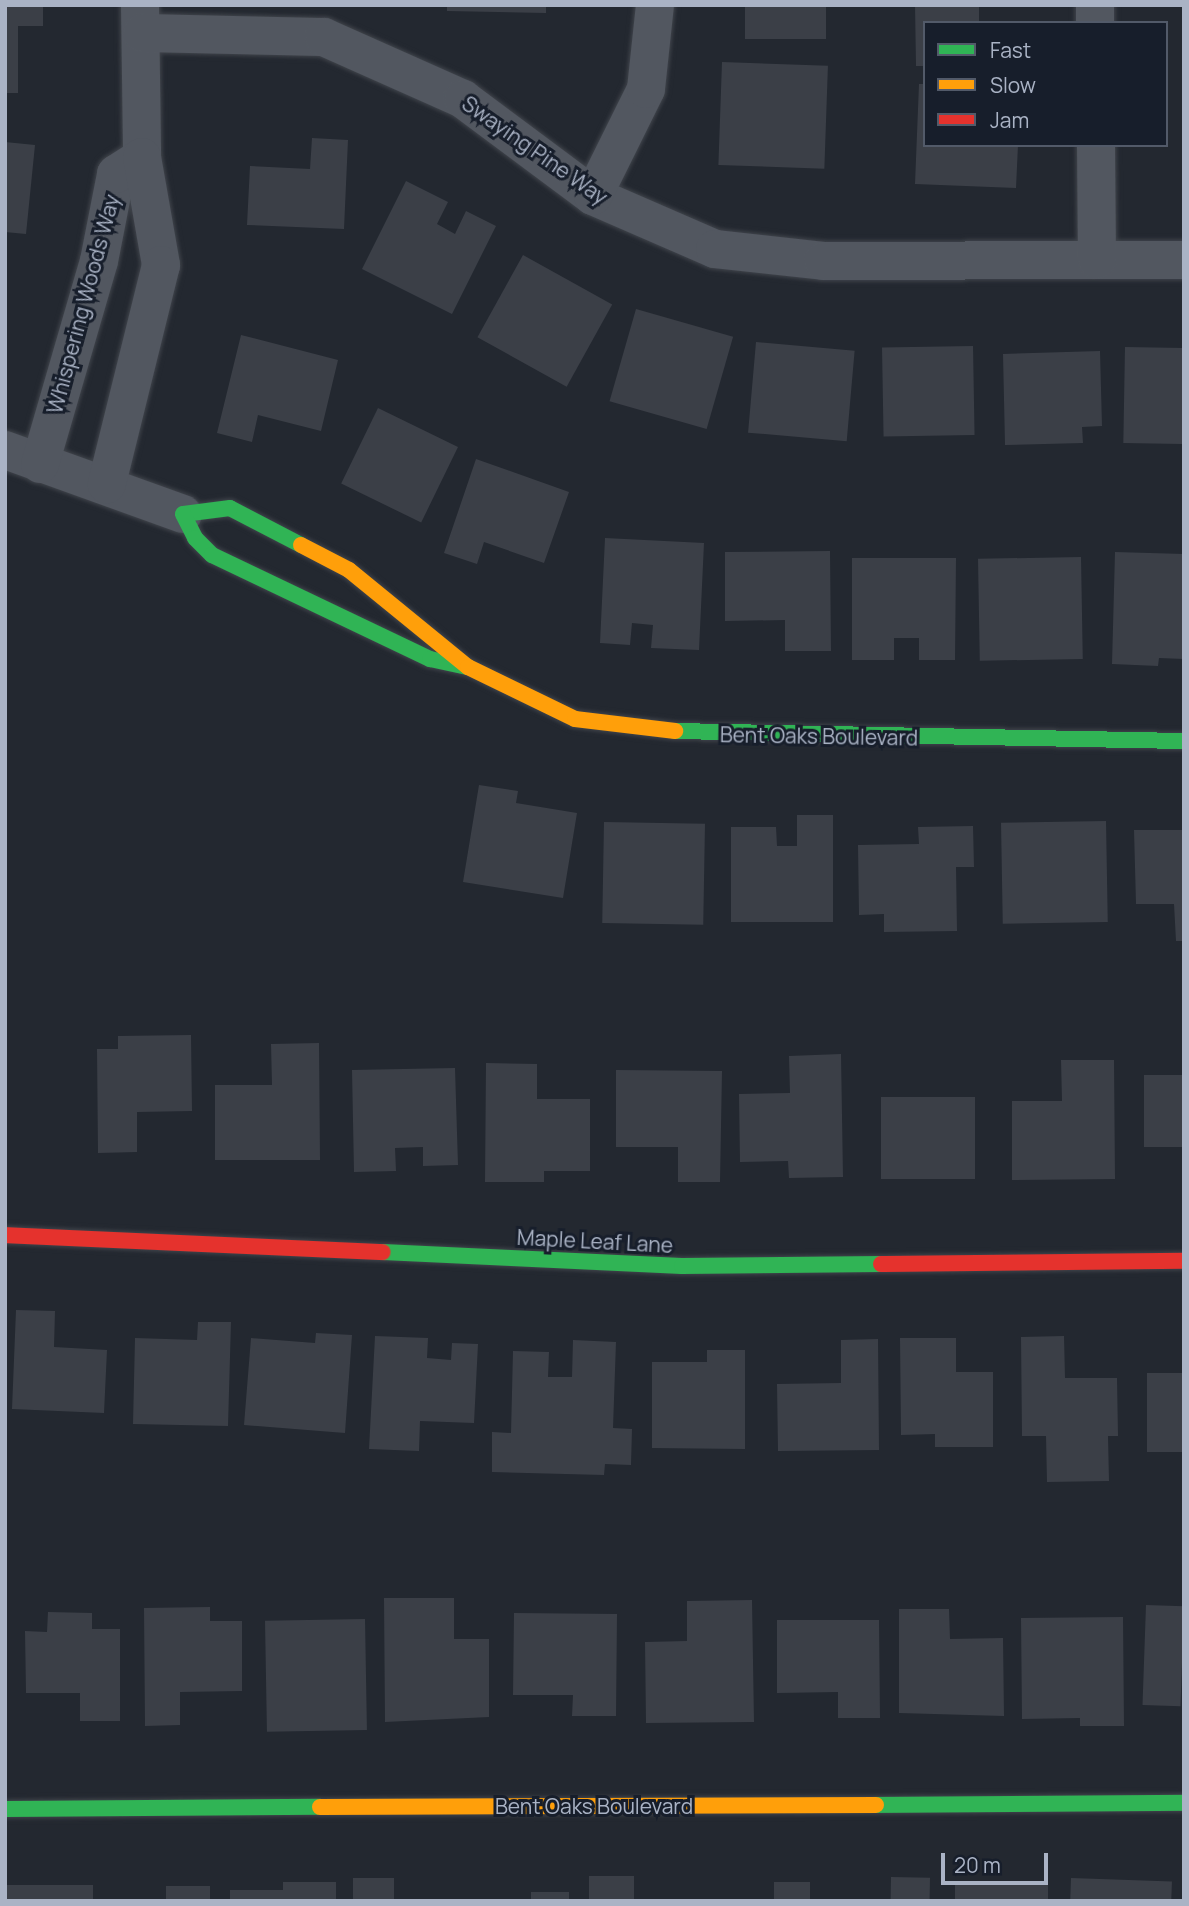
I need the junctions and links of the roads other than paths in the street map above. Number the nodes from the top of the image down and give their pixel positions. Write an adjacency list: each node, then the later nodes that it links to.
1 (655, 5): 5 (street)
2 (141, 19): 4 (street, Whispering Woods Way); 5 (street, Swaying Pine Way)
3 (1096, 147): 6 (street)
4 (142, 157): 9 (street, Whispering Woods Way); 10 (street, Whispering Woods Way)
5 (593, 196): 6 (street, Swaying Pine Way)
6 (1097, 260): 7 (street, Swaying Pine Way)
7 (1184, 260)
8 (5, 450): 9 (street)
9 (40, 464): 10 (street)
10 (107, 484): 11 (street)
11 (183, 514): 12 (street, Bent Oaks Boulevard); 12 (street, Bent Oaks Boulevard)
12 (468, 667): 13 (street, Bent Oaks Boulevard)
13 (1184, 741)
14 (5, 1235): 15 (street, Maple Leaf Lane)
15 (1184, 1261)
16 (1184, 1803): 17 (street, Bent Oaks Boulevard)
17 (5, 1809)

